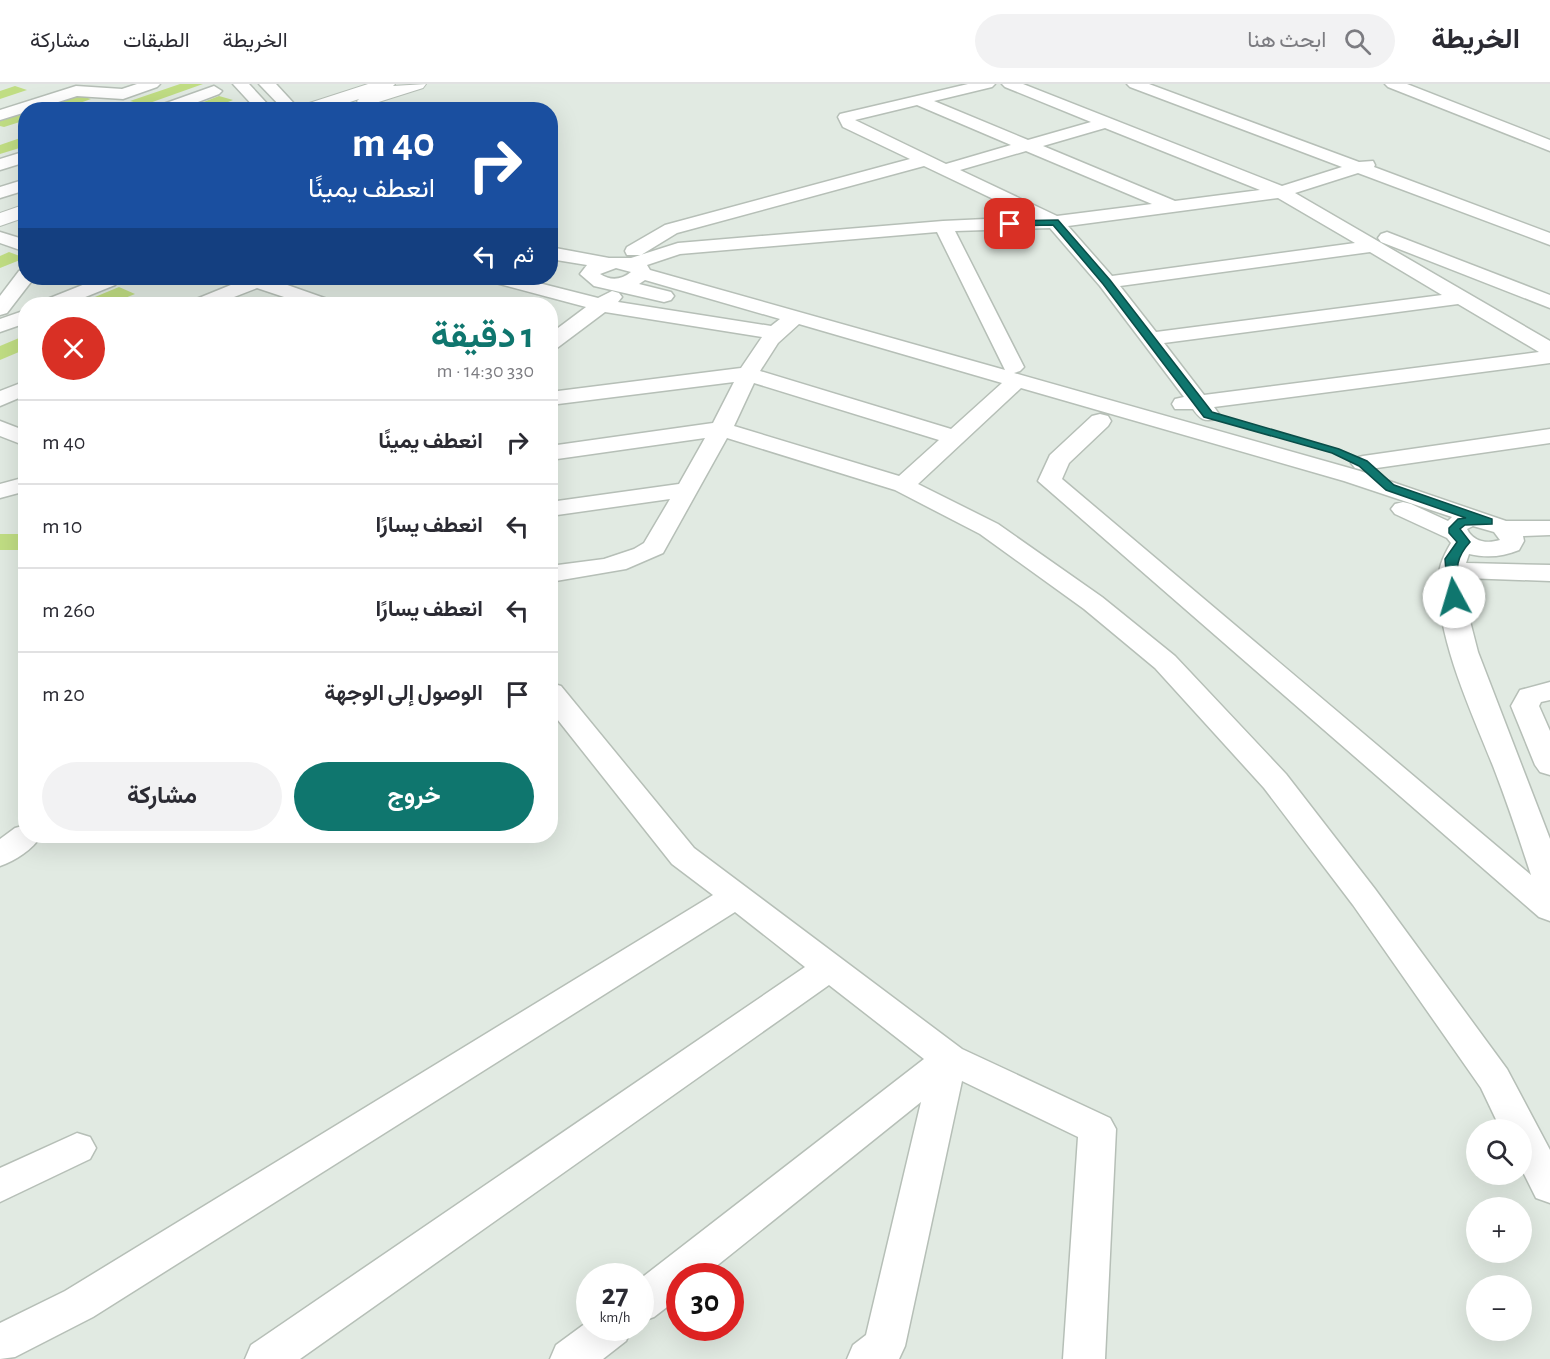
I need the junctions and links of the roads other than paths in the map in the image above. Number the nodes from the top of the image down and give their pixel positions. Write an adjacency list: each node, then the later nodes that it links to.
1 (66, 84): 20 (street)
2 (152, 84): 14 (street)
3 (241, 84): 16 (street)
4 (267, 84): 17 (street)
5 (386, 84): 18 (main road)
6 (417, 84): 19 (main road)
7 (987, 84): 13 (street)
8 (1010, 84): 23 (street)
9 (1135, 84): 29 (street)
10 (1393, 84): 25 (street)
11 (1166, 86): 29 (street)
12 (214, 91): 15 (street)
13 (918, 100): 24 (street); 27 (street)
14 (41, 102)
15 (183, 102)
16 (258, 102)
17 (285, 102)
18 (331, 102)
19 (363, 102)
20 (0, 105)
21 (18, 109): 22 (street)
22 (0, 115)
23 (1107, 122): 24 (street); 34 (street)
24 (1028, 146): 30 (street); 37 (street)
25 (1550, 146)
26 (18, 159): 28 (street)
27 (926, 160): 30 (street); 51 (street)
28 (0, 165)
29 (1363, 166): 34 (street); 44 (street); 46 (street)
30 (946, 169): 40 (street)
31 (18, 177): 32 (street)
32 (0, 178)
33 (18, 187): 35 (street)
34 (1281, 192): 36 (street); 37 (street)
35 (0, 193)
36 (1303, 205): 48 (street); 62 (street)
37 (1173, 206): 40 (street)
38 (18, 213): 39 (main road)
39 (0, 220)
40 (1055, 222): 42 (street); 52 (street)
41 (18, 223): 43 (main road)
42 (943, 226): 51 (street); 73 (street)
43 (0, 229)
44 (1550, 233)
45 (0, 237): 47 (street)
46 (1550, 239)
47 (18, 244)
48 (1374, 246): 52 (street); 61 (street)
49 (558, 255): 51 (street)
50 (558, 268): 51 (street)
51 (621, 273): 63 (street); 66 (street); 73 (street)
52 (1107, 282): 69 (street)
53 (18, 285): 64 (street)
54 (98, 285): 58 (street)
55 (248, 285): 59 (street)
56 (277, 285): 60 (street)
57 (525, 285): 63 (street)
58 (69, 297)
59 (218, 297)
60 (306, 297)
61 (1463, 298): 69 (street); 70 (street)
62 (1550, 302)
63 (601, 305): 66 (street); 68 (street)
64 (0, 309)
65 (18, 318): 67 (street)
66 (784, 325): 72 (street); 73 (street)
67 (0, 326)
68 (558, 338)
69 (1150, 339): 77 (street)
70 (1550, 350)
71 (1550, 357): 77 (street)
72 (747, 374): 75 (street); 80 (street); 83 (street)
73 (1012, 380): 77 (street); 78 (street); 83 (street); 88 (street)
74 (18, 391): 76 (street)
75 (558, 398)
76 (0, 399)
77 (1203, 409): 85 (street)
78 (1100, 421): 94 (street); 105 (street)
79 (0, 428): 81 (street)
80 (722, 429): 84 (street); 86 (street); 89 (street)
81 (18, 436)
82 (1550, 436): 85 (street)
83 (955, 438): 86 (street)
84 (558, 452)
85 (1363, 463): 88 (street)
86 (903, 485): 108 (street)
87 (18, 486): 90 (street)
88 (1390, 488): 93 (street)
89 (687, 490): 91 (street); 97 (street)
90 (0, 491)
91 (558, 508)
92 (1545, 529): 93 (street)
93 (1504, 532): 94 (street); 94 (street); 96 (street)
94 (1466, 541): 95 (street); 96 (street)
95 (1451, 570): 96 (street); 103 (street)
96 (1550, 571)
97 (558, 573)
98 (1550, 691): 100 (street)
99 (558, 701): 104 (street)
100 (1550, 764)
101 (18, 841): 102 (street)
102 (0, 855)
103 (1550, 885)
104 (735, 897): 106 (street); 115 (street)
105 (1550, 909)
106 (830, 968): 107 (street); 117 (street)
107 (949, 1059): 113 (street); 116 (street); 119 (street)
108 (1515, 1119)
109 (77, 1148): 111 (street)
110 (1532, 1152): 112 (street)
111 (0, 1186)
112 (1550, 1187)
113 (654, 1293)
114 (594, 1341): 118 (street)
115 (0, 1344)
116 (882, 1355)
117 (266, 1359)
118 (571, 1359)
119 (1084, 1359)

